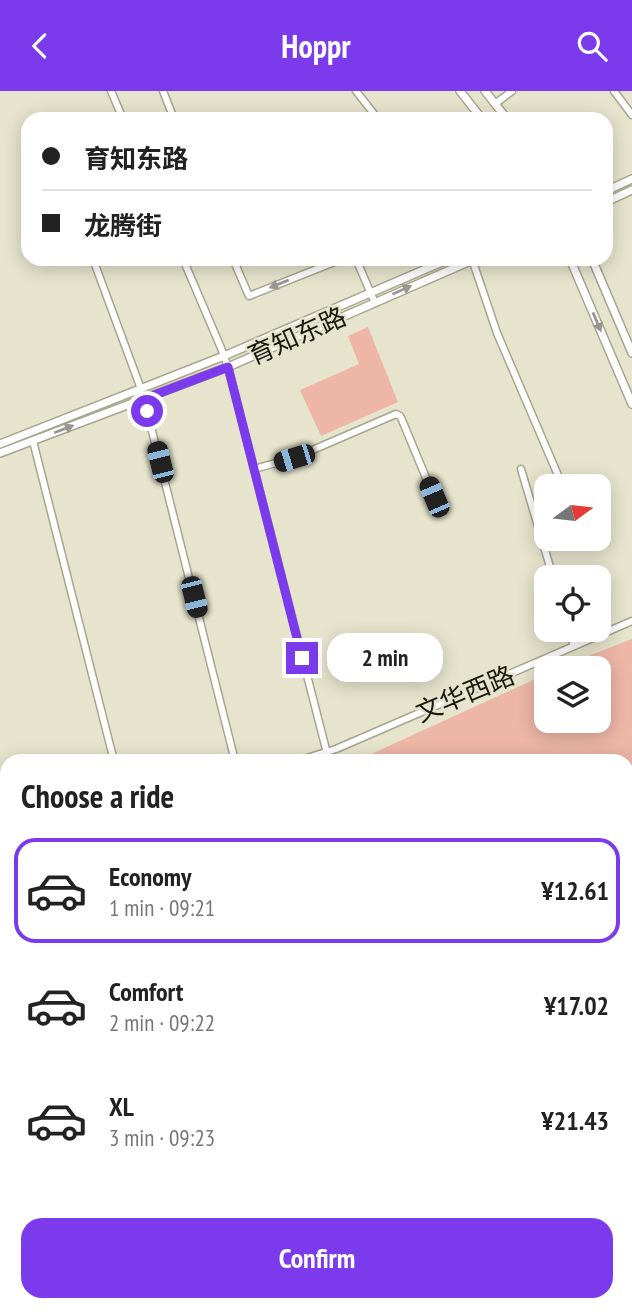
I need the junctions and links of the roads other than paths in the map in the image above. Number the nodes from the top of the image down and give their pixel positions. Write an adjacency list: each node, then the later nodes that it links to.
1 (111, 91): 9 (street)
2 (163, 91): 10 (street)
3 (356, 91): 11 (street)
4 (460, 91): 12 (main road)
5 (485, 91): 8 (main road)
6 (512, 91): 8 (street)
7 (614, 91): 14 (street)
8 (495, 104): 13 (main road)
9 (120, 112)
10 (171, 112)
11 (372, 112)
12 (476, 112)
13 (501, 112)
14 (632, 115)
15 (632, 180): 16 (main road)
16 (613, 188)
17 (632, 190): 18 (main road)
18 (613, 199)
19 (96, 266): 34 (street)
20 (186, 266): 32 (street)
21 (236, 266): 22 (street, one-way to 21)
22 (324, 266)
23 (359, 266): 29 (street)
24 (433, 266): 29 (main road, 育知东路)
25 (457, 266): 30 (main road, 育知东路, one-way to 25)
26 (475, 266): 42 (street)
27 (573, 266): 36 (main road, one-way to 36)
28 (595, 266): 31 (main road)
29 (370, 293): 30 (street); 32 (main road, 育知东路)
30 (375, 303): 33 (main road, 育知东路)
31 (632, 353)
32 (225, 356): 33 (street); 34 (main road, 育知东路)
33 (228, 367): 35 (main road, 育知东路); 41 (street)
34 (141, 389): 38 (main road, 育知东路)
35 (144, 399): 37 (main road, 育知东路, one-way to 35); 50 (street)
36 (632, 404)
37 (33, 441): 39 (main road, 育知东路); 49 (street)
38 (0, 444)
39 (0, 453)
40 (521, 469): 44 (street)
41 (254, 470): 43 (street); 48 (street)
42 (557, 474)
43 (434, 497)
44 (549, 565)
45 (632, 621): 47 (street, 文华西路)
46 (572, 642): 47 (street)
47 (574, 646): 48 (street, 文华西路)
48 (327, 753): 51 (street, 文华西路)
49 (112, 754)
50 (233, 754)
51 (323, 754)

